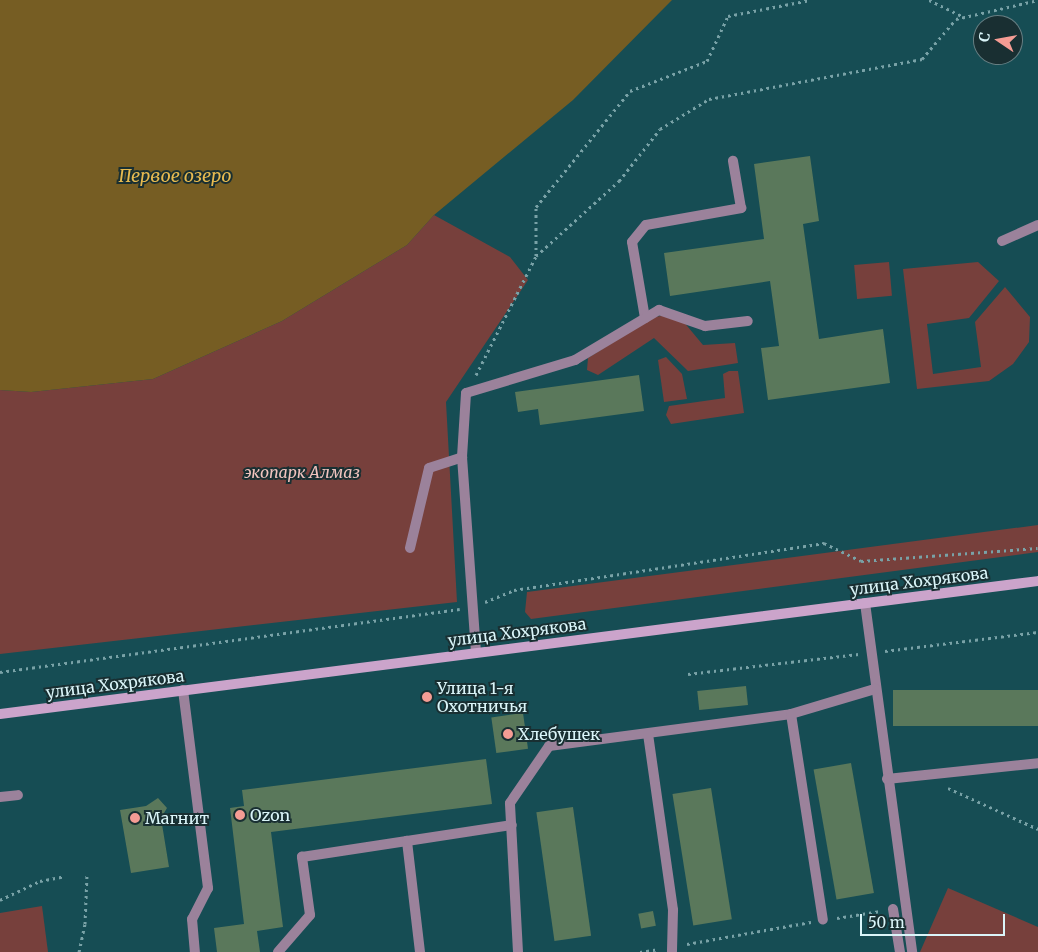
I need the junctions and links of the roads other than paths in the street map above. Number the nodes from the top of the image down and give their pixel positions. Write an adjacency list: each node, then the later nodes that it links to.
1 (733, 161): 4 (street)
2 (1038, 225): 3 (street)
3 (1002, 241)
4 (645, 318): 5 (street); 6 (street)
5 (748, 321)
6 (462, 457): 7 (street); 10 (street)
7 (410, 548)
8 (1038, 581): 9 (main road, улица Хохрякова)
9 (865, 603): 10 (main road, улица Хохрякова); 11 (street)
10 (476, 652): 12 (main road, улица Хохрякова)
11 (875, 689): 14 (street); 17 (street)
12 (183, 690): 13 (main road, улица Хохрякова); 25 (street)
13 (0, 714)
14 (791, 714): 15 (street); 23 (street)
15 (648, 734): 20 (street); 24 (street)
16 (1038, 763): 17 (street)
17 (887, 779): 30 (street)
18 (18, 795): 19 (street)
19 (0, 797)
20 (512, 825): 21 (street); 28 (street)
21 (408, 841): 26 (street); 27 (street)
22 (893, 909): 29 (street)
23 (823, 920)
24 (672, 949)
25 (195, 952)
26 (278, 952)
27 (420, 952)
28 (518, 952)
29 (900, 952)
30 (912, 952)

